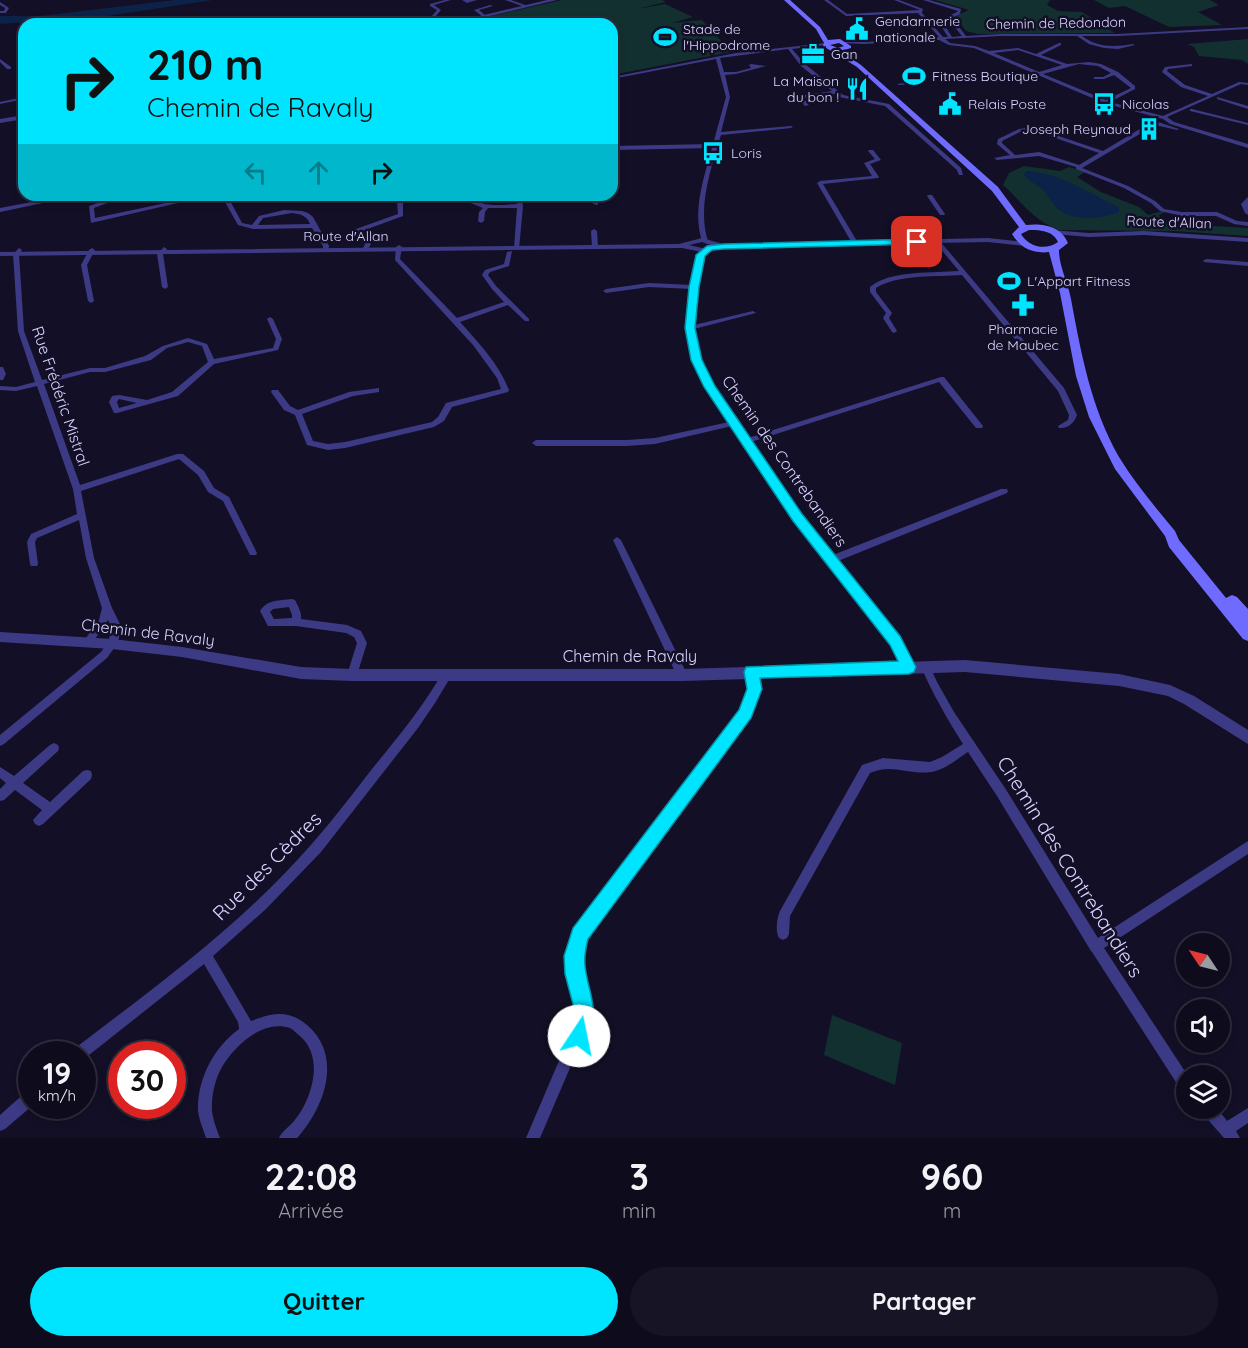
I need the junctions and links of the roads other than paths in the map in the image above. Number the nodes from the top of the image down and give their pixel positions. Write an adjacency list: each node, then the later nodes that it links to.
1 (449, 0): 17 (street)
2 (464, 0): 3 (street)
3 (475, 0)
4 (507, 0): 12 (street)
5 (554, 0): 12 (street)
6 (786, 0): 19 (main road)
7 (826, 0): 14 (street)
8 (896, 0): 14 (street)
9 (925, 0): 16 (street)
10 (0, 3): 13 (street)
11 (491, 6): 15 (street)
12 (526, 6): 15 (street)
13 (0, 12)
14 (921, 12): 23 (street)
15 (484, 16): 18 (street)
16 (949, 17): 22 (street); 24 (street)
17 (435, 18)
18 (475, 18)
19 (818, 28): 26 (main road); 28 (main road)
20 (1248, 28): 21 (street, Chemin de Redondon)
21 (1078, 35): 22 (street, Chemin de Redondon); 27 (street)
22 (965, 37): 24 (street, Chemin de Redondon)
23 (940, 38): 24 (street, Chemin de Redondon); 26 (street, Chemin de Redondon); 29 (street)
24 (951, 38)
25 (1060, 44): 32 (street)
26 (845, 45): 28 (main road); 37 (main road)
27 (1133, 45)
28 (828, 46): 30 (street); 37 (main road)
29 (962, 46): 31 (street); 59 (street)
30 (789, 48): 33 (street); 48 (street)
31 (987, 53): 32 (street); 42 (street)
32 (1037, 55): 35 (street)
33 (718, 57): 41 (street, Chemin des Contrebandiers); 43 (street)
34 (0, 60): 38 (street)
35 (1067, 64): 40 (street); 42 (street)
36 (1190, 65): 49 (street)
37 (859, 66): 78 (main road)
38 (9, 68)
39 (754, 69): 41 (street)
40 (1116, 73): 44 (street); 52 (street)
41 (722, 74): 66 (street, Chemin des Contrebandiers)
42 (1041, 74): 52 (street)
43 (618, 77)
44 (1096, 78)
45 (912, 83): 46 (street)
46 (899, 84)
47 (1248, 84): 49 (street); 50 (street)
48 (836, 92): 54 (street); 76 (street)
49 (1212, 96): 57 (street)
50 (1219, 98): 55 (street); 56 (street)
51 (18, 99): 53 (street)
52 (1106, 102): 59 (street)
53 (0, 103)
54 (807, 105)
55 (1248, 108)
56 (1192, 110): 62 (street); 63 (street)
57 (1162, 117): 59 (street); 62 (street)
58 (18, 118): 60 (street)
59 (1153, 120): 62 (street); 72 (street)
60 (0, 121)
61 (759, 122): 65 (street)
62 (1169, 123): 68 (street); 71 (street)
63 (1248, 124)
64 (791, 127): 65 (street)
65 (763, 129): 66 (street)
66 (718, 134): 67 (street, Chemin des Contrebandiers)
67 (714, 146): 69 (street); 110 (street, Chemin des Contrebandiers)
68 (1248, 146)
69 (618, 148)
70 (871, 151): 108 (street)
71 (1248, 152)
72 (1103, 153): 73 (street); 75 (street)
73 (1014, 155): 74 (street); 75 (street)
74 (997, 158)
75 (1080, 167): 77 (street); 96 (street)
76 (961, 174)
77 (1122, 180)
78 (995, 189): 99 (main road); 101 (main road)
79 (930, 196): 94 (street)
80 (1248, 199): 93 (street)
81 (47, 201): 92 (street)
82 (108, 201): 88 (street)
83 (227, 201): 98 (street)
84 (400, 201): 113 (street)
85 (469, 201): 91 (street)
86 (519, 201): 90 (street)
87 (596, 201): 89 (street)
88 (175, 203)
89 (596, 204)
90 (520, 206): 91 (street); 115 (street)
91 (486, 207): 95 (street)
92 (0, 210)
93 (1248, 213)
94 (942, 214)
95 (481, 220)
96 (1248, 224)
97 (314, 226): 98 (street); 98 (street); 109 (street)
98 (253, 227)
99 (1042, 228): 101 (main road); 102 (main road)
100 (594, 231): 111 (street)
101 (1020, 231): 104 (street, Route d'Allan); 112 (main road)
102 (1054, 232): 103 (street, Route d'Allan); 105 (main road)
103 (1089, 235): 105 (street, Route d'Allan); 106 (street, Route d'Allan)
104 (988, 240): 107 (street, Route d'Allan); 112 (street, Route d'Allan)
105 (1063, 240): 116 (main road)
106 (1248, 240)
107 (937, 242): 108 (street, Route d'Allan); 123 (street)
108 (855, 243): 110 (street, Route d'Allan)
109 (325, 245): 113 (street, Route d'Allan); 117 (street, Route d'Allan)
110 (701, 245): 111 (street, Route d'Allan); 125 (street, Chemin des Contrebandiers)
111 (595, 246): 115 (street, Route d'Allan)
112 (1028, 246): 116 (main road); 129 (main road)
113 (366, 248): 114 (street, Route d'Allan)
114 (399, 248): 115 (street, Route d'Allan); 132 (street)
115 (515, 248): 128 (street)
116 (1054, 249): 129 (main road)
117 (163, 250): 118 (street, Route d'Allan); 124 (street)
118 (91, 251): 120 (street, Route d'Allan); 127 (street)
119 (0, 252): 120 (street, Route d'Allan)
120 (17, 252): 139 (street, Rue Frédéric Mistral)
121 (1206, 261): 122 (street)
122 (1248, 264)
123 (963, 273): 135 (street); 149 (street)
124 (165, 287)
125 (694, 287): 126 (street); 134 (street, Chemin des Contrebandiers)
126 (606, 291)
127 (91, 301)
128 (507, 303): 132 (street); 133 (street)
129 (1065, 304): 155 (main road)
130 (753, 313): 134 (street)
131 (270, 319): 136 (street)
132 (455, 321): 146 (street)
133 (527, 321)
134 (690, 328): 147 (street, Chemin des Contrebandiers)
135 (894, 331)
136 (212, 362): 139 (street); 145 (street)
137 (0, 369): 138 (street)
138 (0, 378)
139 (39, 383): 141 (street); 152 (street, Rue Frédéric Mistral)
140 (0, 389): 141 (street)
141 (16, 389): 144 (street)
142 (376, 390): 146 (street)
143 (275, 392): 146 (street)
144 (0, 398)
145 (147, 402)
146 (298, 413)
147 (736, 423): 150 (street, Chemin des Contrebandiers); 151 (street)
148 (980, 426): 150 (street)
149 (1062, 426)
150 (747, 441): 158 (street, Chemin des Contrebandiers)
151 (537, 442)
152 (77, 489): 154 (street, Rue Frédéric Mistral); 157 (street)
153 (1004, 491): 158 (street)
154 (83, 515): 159 (street); 160 (street, Rue Frédéric Mistral)
155 (1170, 534): 161 (main road); 163 (main road)
156 (617, 540): 173 (street)
157 (253, 553)
158 (831, 560): 168 (street, Chemin des Contrebandiers)
159 (34, 564)
160 (107, 608): 165 (street); 166 (street, Rue Frédéric Mistral)
161 (1248, 619)
162 (296, 622): 172 (street)
163 (1248, 635)
164 (0, 637): 165 (street, Chemin de Ravaly)
165 (93, 643): 166 (street, Chemin de Ravaly); 167 (street)
166 (112, 644): 167 (street); 172 (street, Chemin de Ravaly)
167 (91, 665): 175 (street)
168 (909, 667): 169 (street, Chemin de Ravaly); 170 (street, Chemin de Ravaly)
169 (926, 667): 174 (street, Chemin de Ravaly); 176 (street, Chemin des Contrebandiers)
170 (752, 672): 173 (street, Chemin de Ravaly); 198 (street)
171 (448, 673): 172 (street, Chemin de Ravaly); 173 (street, Chemin de Ravaly); 187 (street, Rue des Cèdres)
172 (352, 675)
173 (682, 675)
174 (1248, 737)
175 (0, 741)
176 (971, 745): 185 (street); 186 (street, Chemin des Contrebandiers)
177 (54, 748): 180 (street)
178 (0, 772): 180 (street)
179 (87, 775): 182 (street)
180 (15, 783): 181 (street); 182 (street)
181 (0, 796)
182 (50, 809): 183 (street)
183 (39, 820)
184 (1248, 846): 186 (street)
185 (783, 934)
186 (1095, 947): 190 (street, Chemin des Contrebandiers)
187 (205, 954): 188 (street); 189 (street, Rue des Cèdres)
188 (246, 1030): 196 (street); 197 (street)
189 (95, 1041)
190 (1176, 1071)
191 (18, 1107): 194 (street)
192 (1248, 1115): 195 (street)
193 (1216, 1119): 195 (street)
194 (2, 1120)
195 (1229, 1134)
196 (213, 1138)
197 (286, 1138)
198 (534, 1138)

